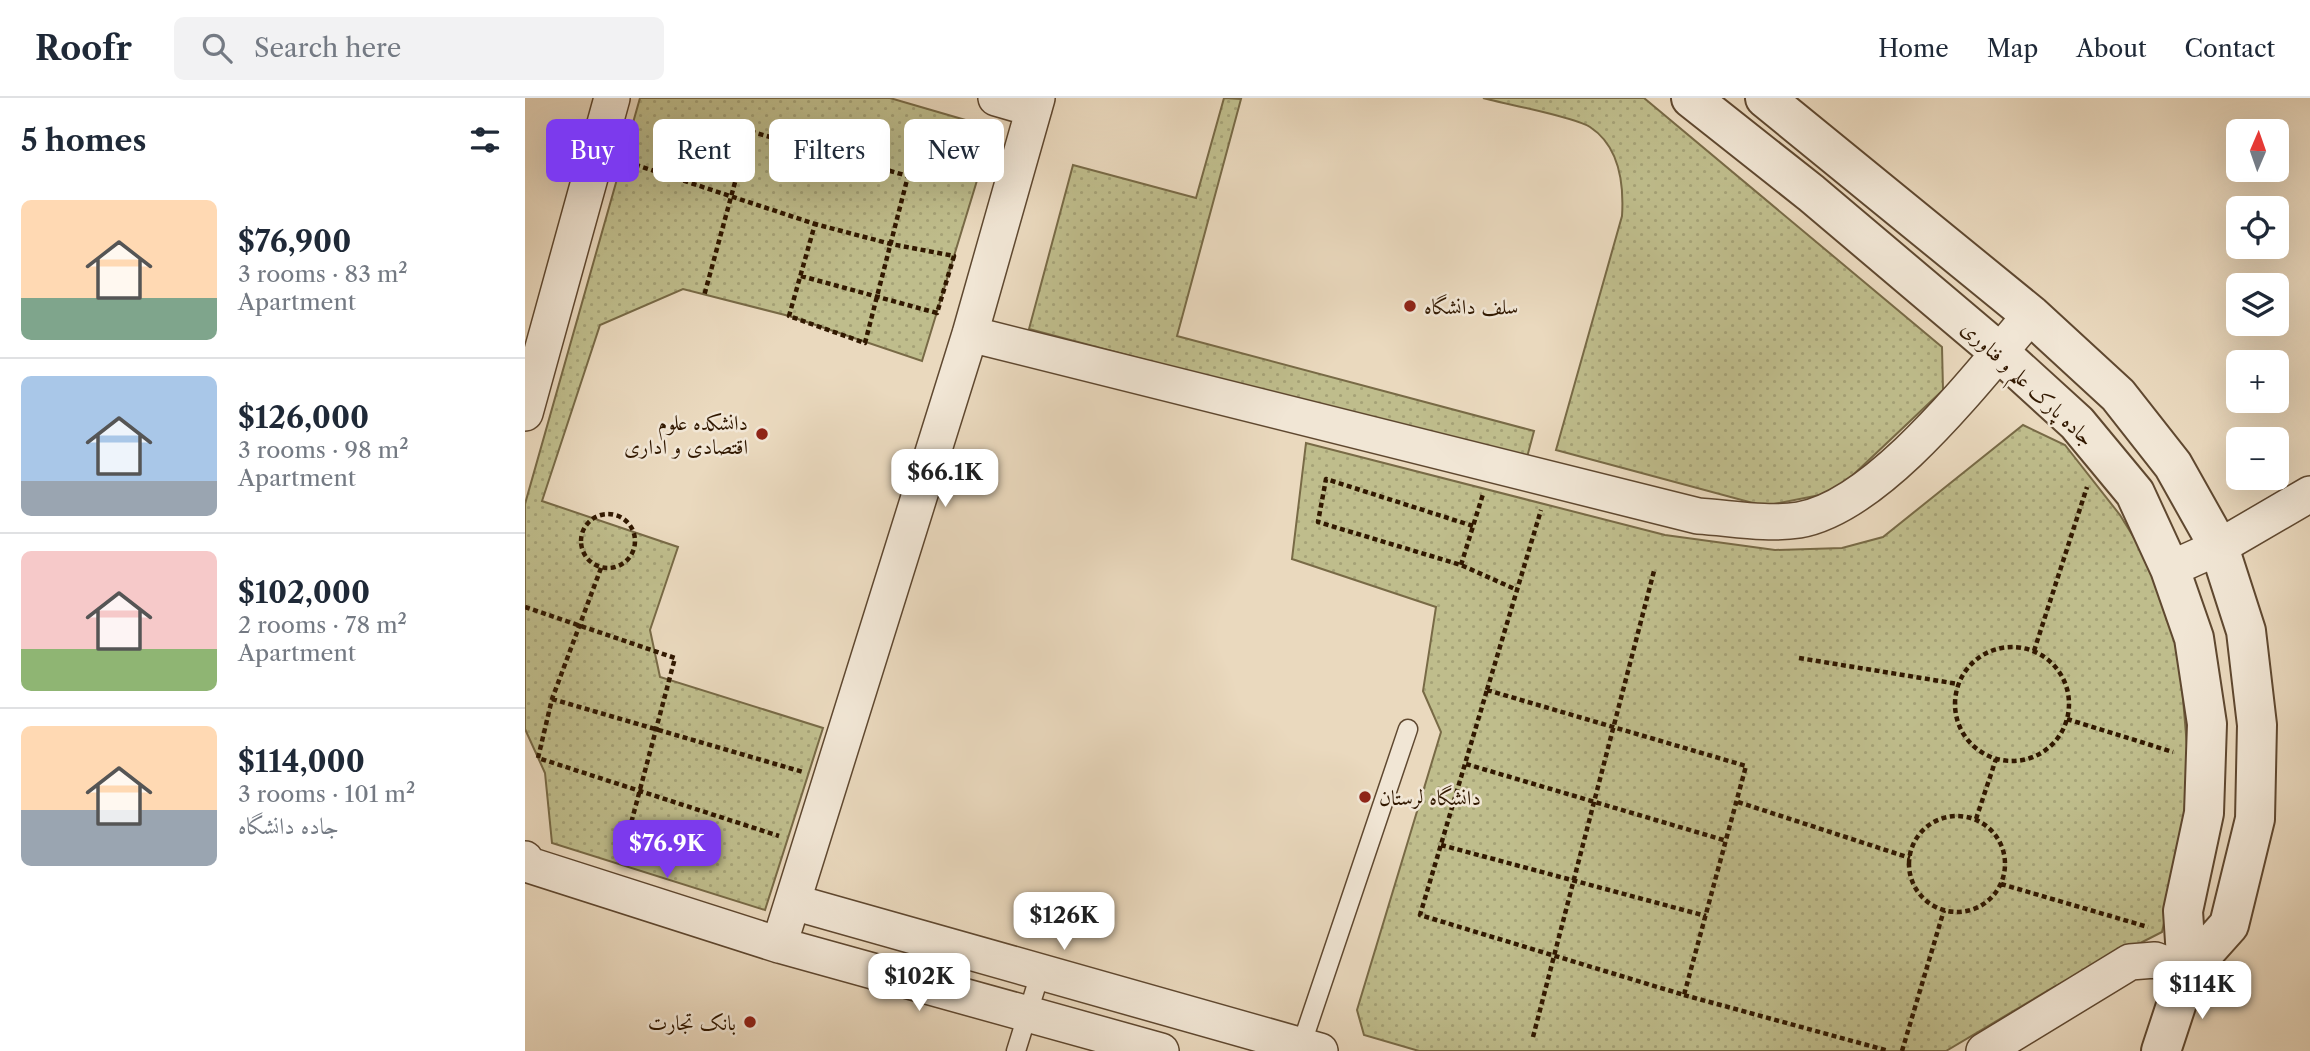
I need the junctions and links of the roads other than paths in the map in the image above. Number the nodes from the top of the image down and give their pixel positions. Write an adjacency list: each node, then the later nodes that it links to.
1 (612, 98): 9 (street)
2 (996, 98): 5 (street)
3 (1691, 98): 8 (street, جاده پارک علم و فناوری)
4 (1765, 98): 6 (street)
5 (1035, 103): 7 (street)
6 (2031, 315): 8 (street); 11 (street)
7 (970, 334): 8 (street); 15 (street)
8 (1999, 352): 12 (street, جاده پارک علم و فناوری)
9 (525, 413)
10 (2310, 494): 11 (street)
11 (2220, 547): 12 (street); 17 (street)
12 (2170, 569): 17 (street, جاده پارک علم و فناوری)
13 (1408, 729): 20 (lane)
14 (525, 859): 16 (street)
15 (793, 902): 16 (street); 18 (street)
16 (779, 945): 19 (street)
17 (2187, 972): 23 (street); 24 (street)
18 (1040, 974): 19 (lane); 20 (street)
19 (1028, 1014): 21 (lane); 22 (street)
20 (1307, 1049)
21 (1016, 1051)
22 (1161, 1051)
23 (1984, 1051)
24 (2161, 1051)

